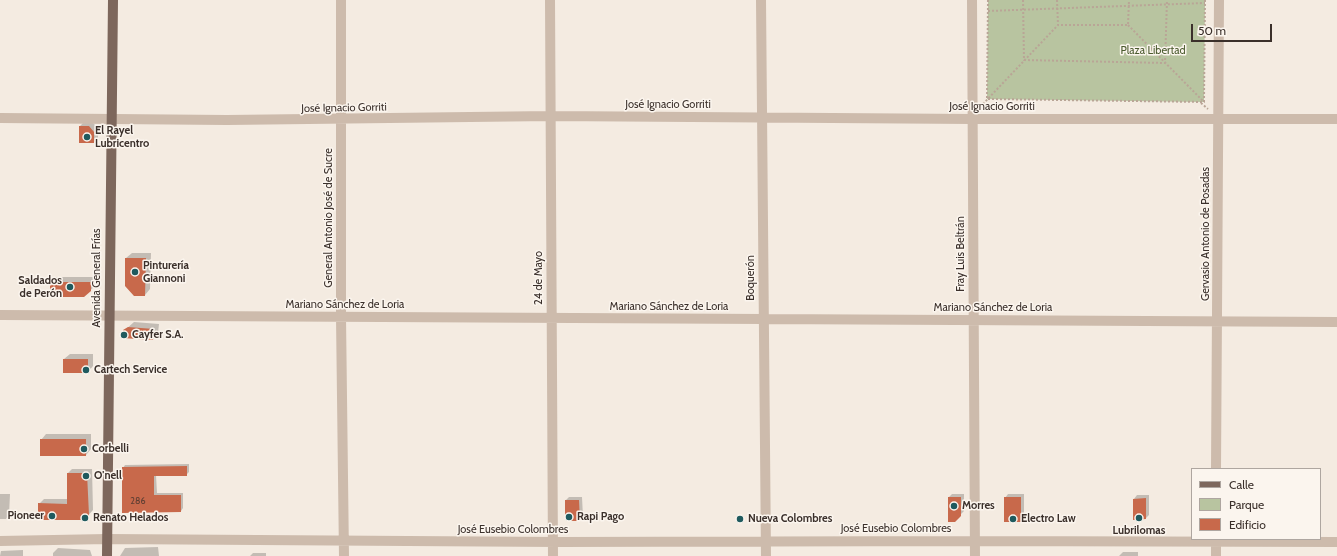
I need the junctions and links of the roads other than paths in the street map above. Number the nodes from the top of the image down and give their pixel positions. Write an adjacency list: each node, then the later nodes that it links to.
1 (113, 0): 13 (main road, Avenida General Frías)
2 (342, 0): 14 (street, General Antonio José de Sucre)
3 (550, 0): 7 (street, 24 de Mayo)
4 (761, 0): 9 (street, Boquerón)
5 (972, 0): 10 (street, Fray Luis Beltrán)
6 (1219, 0): 11 (street, Gervasio Antonio de Posadas)
7 (551, 116): 9 (street, José Ignacio Gorriti); 14 (street, José Ignacio Gorriti); 18 (street, 24 de Mayo)
8 (0, 118): 13 (street, José Ignacio Gorriti)
9 (762, 118): 10 (street, José Ignacio Gorriti); 19 (street, Boquerón)
10 (972, 119): 11 (street, José Ignacio Gorriti); 20 (street, Fray Luis Beltrán)
11 (1218, 119): 12 (street, José Ignacio Gorriti); 21 (street, Gervasio Antonio de Posadas)
12 (1337, 119)
13 (110, 120): 14 (street, José Ignacio Gorriti); 16 (main road, Avenida General Frías)
14 (341, 120): 17 (street, General Antonio José de Sucre)
15 (0, 315): 16 (street, Mariano Sánchez de Loria)
16 (108, 316): 17 (street, Mariano Sánchez de Loria); 24 (main road, Avenida General Frías)
17 (341, 317): 18 (street, Mariano Sánchez de Loria); 25 (street, General Antonio José de Sucre)
18 (551, 318): 19 (street, Mariano Sánchez de Loria); 30 (street, 24 de Mayo)
19 (763, 320): 20 (street, Mariano Sánchez de Loria); 28 (street, Boquerón)
20 (973, 320): 21 (street, Mariano Sánchez de Loria); 29 (street, Fray Luis Beltrán)
21 (1217, 321): 22 (street, Mariano Sánchez de Loria); 23 (street, Gervasio Antonio de Posadas)
22 (1337, 322)
23 (1216, 468)
24 (107, 539): 25 (street, José Eusebio Colombres); 27 (street, José Eusebio Colombres); 32 (main road, Avenida General Frías)
25 (343, 540): 30 (street, José Eusebio Colombres); 33 (street, General Antonio José de Sucre)
26 (1216, 540): 29 (street, José Eusebio Colombres); 31 (street, José Eusebio Colombres); 37 (street)
27 (0, 541)
28 (766, 541): 29 (street, José Eusebio Colombres); 30 (street, José Eusebio Colombres); 35 (street, Boquerón)
29 (975, 541): 36 (street, Fray Luis Beltrán)
30 (553, 542): 34 (street, 24 de Mayo)
31 (1337, 542)
32 (107, 556)
33 (344, 556)
34 (553, 556)
35 (766, 556)
36 (975, 556)
37 (1216, 556)

